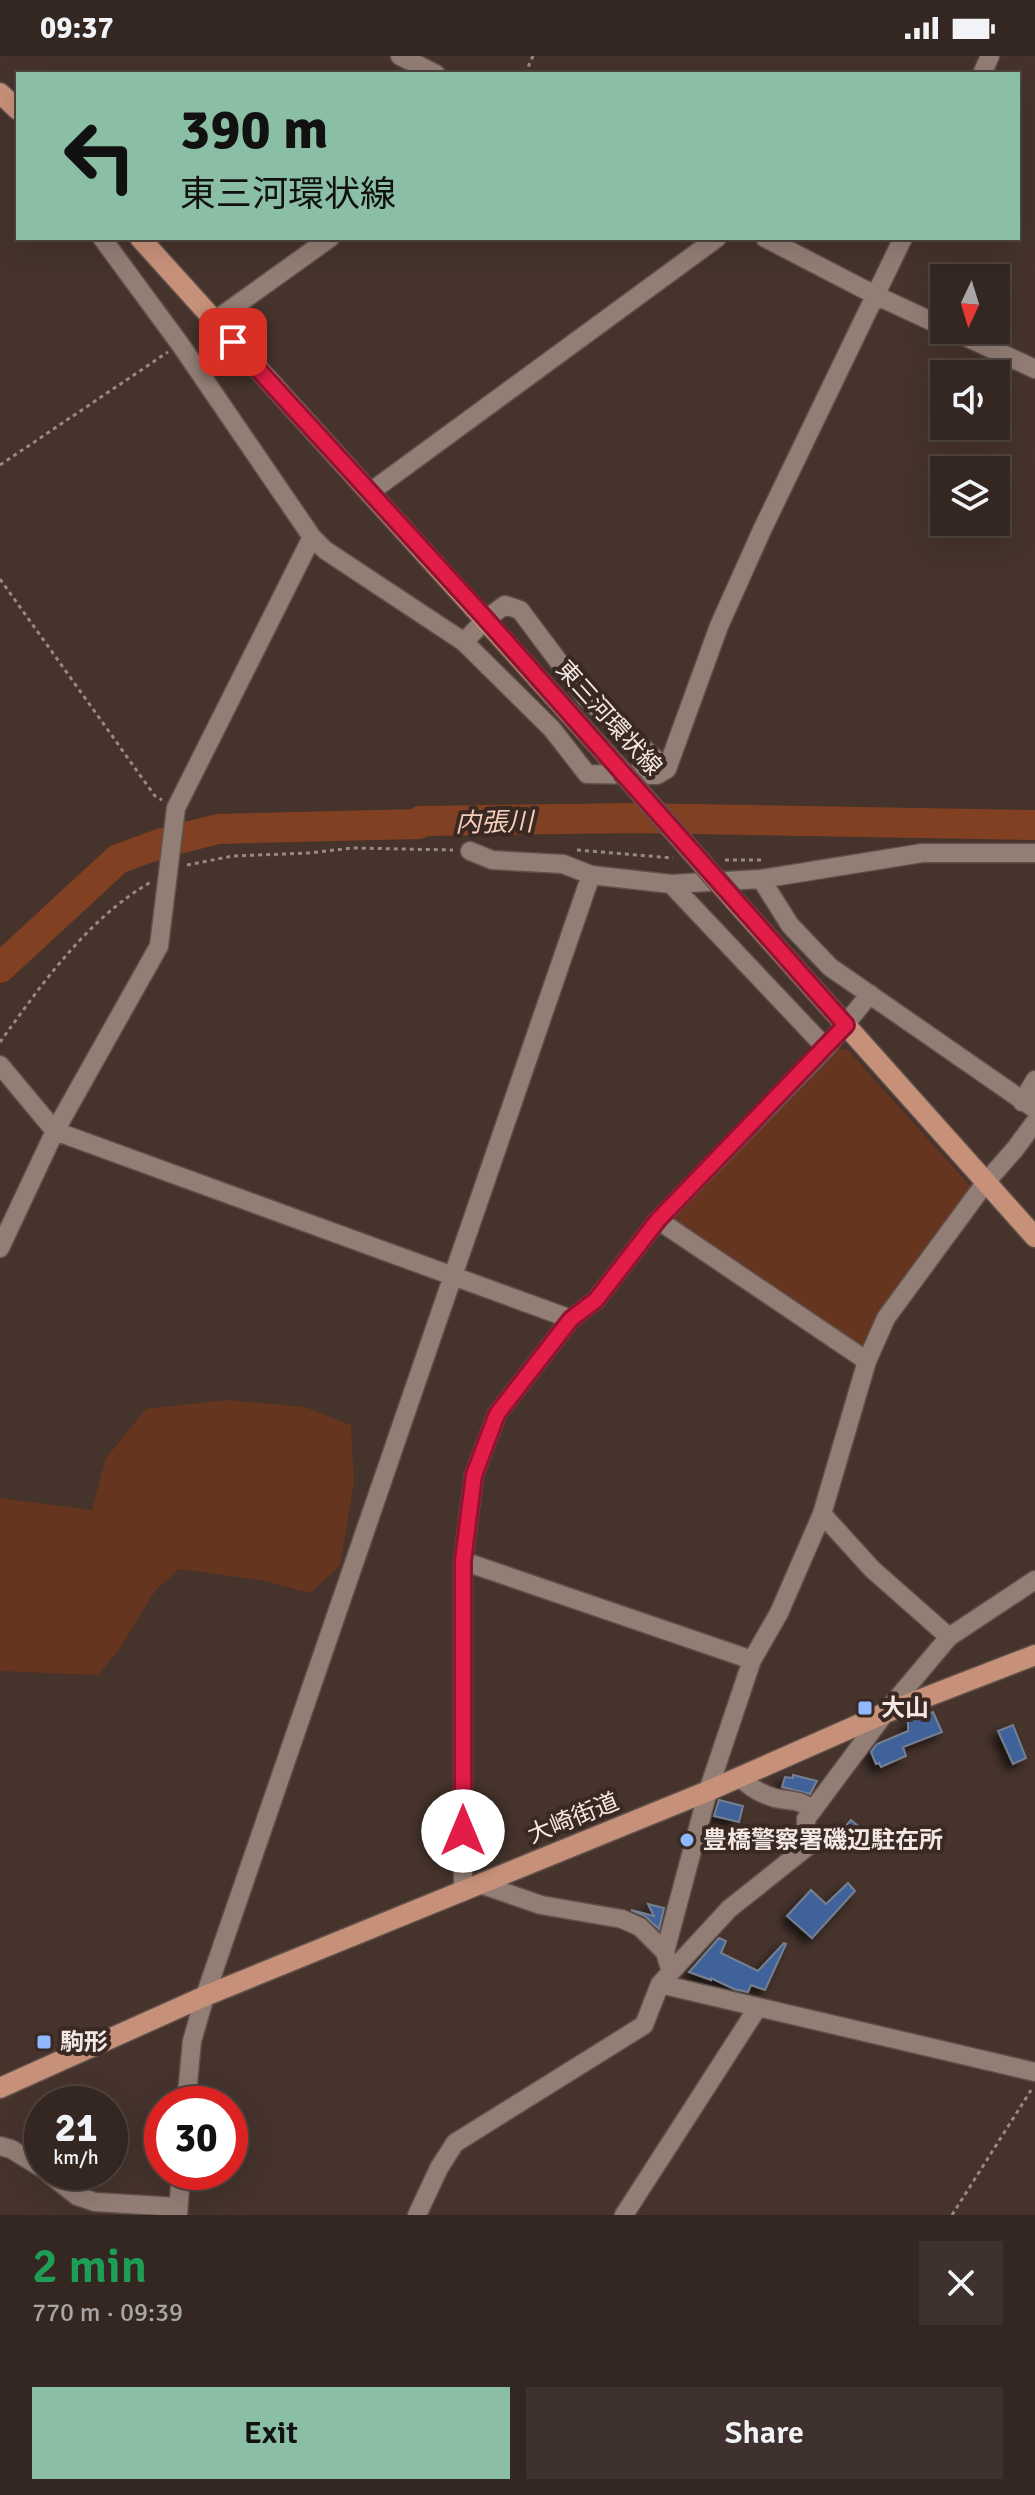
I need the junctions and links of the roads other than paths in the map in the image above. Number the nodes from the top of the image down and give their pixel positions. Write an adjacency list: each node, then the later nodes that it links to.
1 (400, 56): 2 (street)
2 (432, 72)
3 (0, 93): 4 (main road)
4 (16, 108)
5 (103, 240): 17 (street)
6 (142, 240): 12 (main road, 東三河環状線)
7 (327, 240): 12 (street)
8 (714, 240): 16 (street)
9 (769, 240): 11 (street)
10 (902, 240): 11 (street)
11 (877, 296): 13 (street); 20 (street)
12 (214, 321): 16 (main road, 東三河環状線)
13 (930, 321)
14 (981, 344): 15 (street)
15 (1035, 369)
16 (369, 493): 18 (main road, 東三河環状線)
17 (312, 537): 19 (street); 33 (street)
18 (486, 619): 19 (street); 20 (street); 27 (main road, 東三河環状線, bridge)
19 (464, 642): 20 (street)
20 (667, 769)
21 (470, 851): 24 (street)
22 (1035, 853): 23 (street)
23 (762, 870): 25 (street); 26 (street)
24 (591, 875): 25 (street); 38 (street)
25 (671, 884): 28 (street)
26 (870, 994): 27 (street); 31 (street)
27 (846, 1025): 28 (street); 34 (main road, 東三河環状線)
28 (826, 1048): 35 (street)
29 (0, 1065): 33 (street)
30 (1035, 1080): 31 (street)
31 (1029, 1106)
32 (1035, 1122): 34 (street)
33 (55, 1131): 37 (street); 38 (street)
34 (986, 1182): 36 (main road, 東三河環状線); 40 (street)
35 (658, 1220): 39 (street); 40 (street)
36 (1035, 1237)
37 (0, 1248)
38 (453, 1276): 39 (street); 54 (street)
39 (571, 1319): 42 (street)
40 (867, 1361): 41 (street)
41 (822, 1514): 44 (street); 46 (street)
42 (463, 1561): 46 (street); 51 (street)
43 (1035, 1580): 44 (street)
44 (949, 1637): 47 (street)
45 (1035, 1655): 47 (main road, 大崎街道)
46 (752, 1660): 49 (street)
47 (885, 1713): 48 (main road, 大崎街道); 50 (street)
48 (740, 1777): 49 (main road, 大崎街道); 50 (street)
49 (708, 1791): 51 (main road, 大崎街道); 52 (street)
50 (813, 1810): 53 (street)
51 (471, 1888): 52 (street); 54 (main road, 大崎街道)
52 (665, 1952): 53 (street)
53 (665, 1978): 55 (street); 64 (street)
54 (205, 1996): 57 (street); 58 (main road, 大崎街道)
55 (758, 2007): 56 (street); 65 (street)
56 (1035, 2072)
57 (188, 2086)
58 (0, 2088)
59 (0, 2146): 60 (street)
60 (24, 2157)
61 (70, 2190): 63 (street)
62 (180, 2190): 63 (street)
63 (178, 2211)
64 (417, 2215)
65 (624, 2215)

